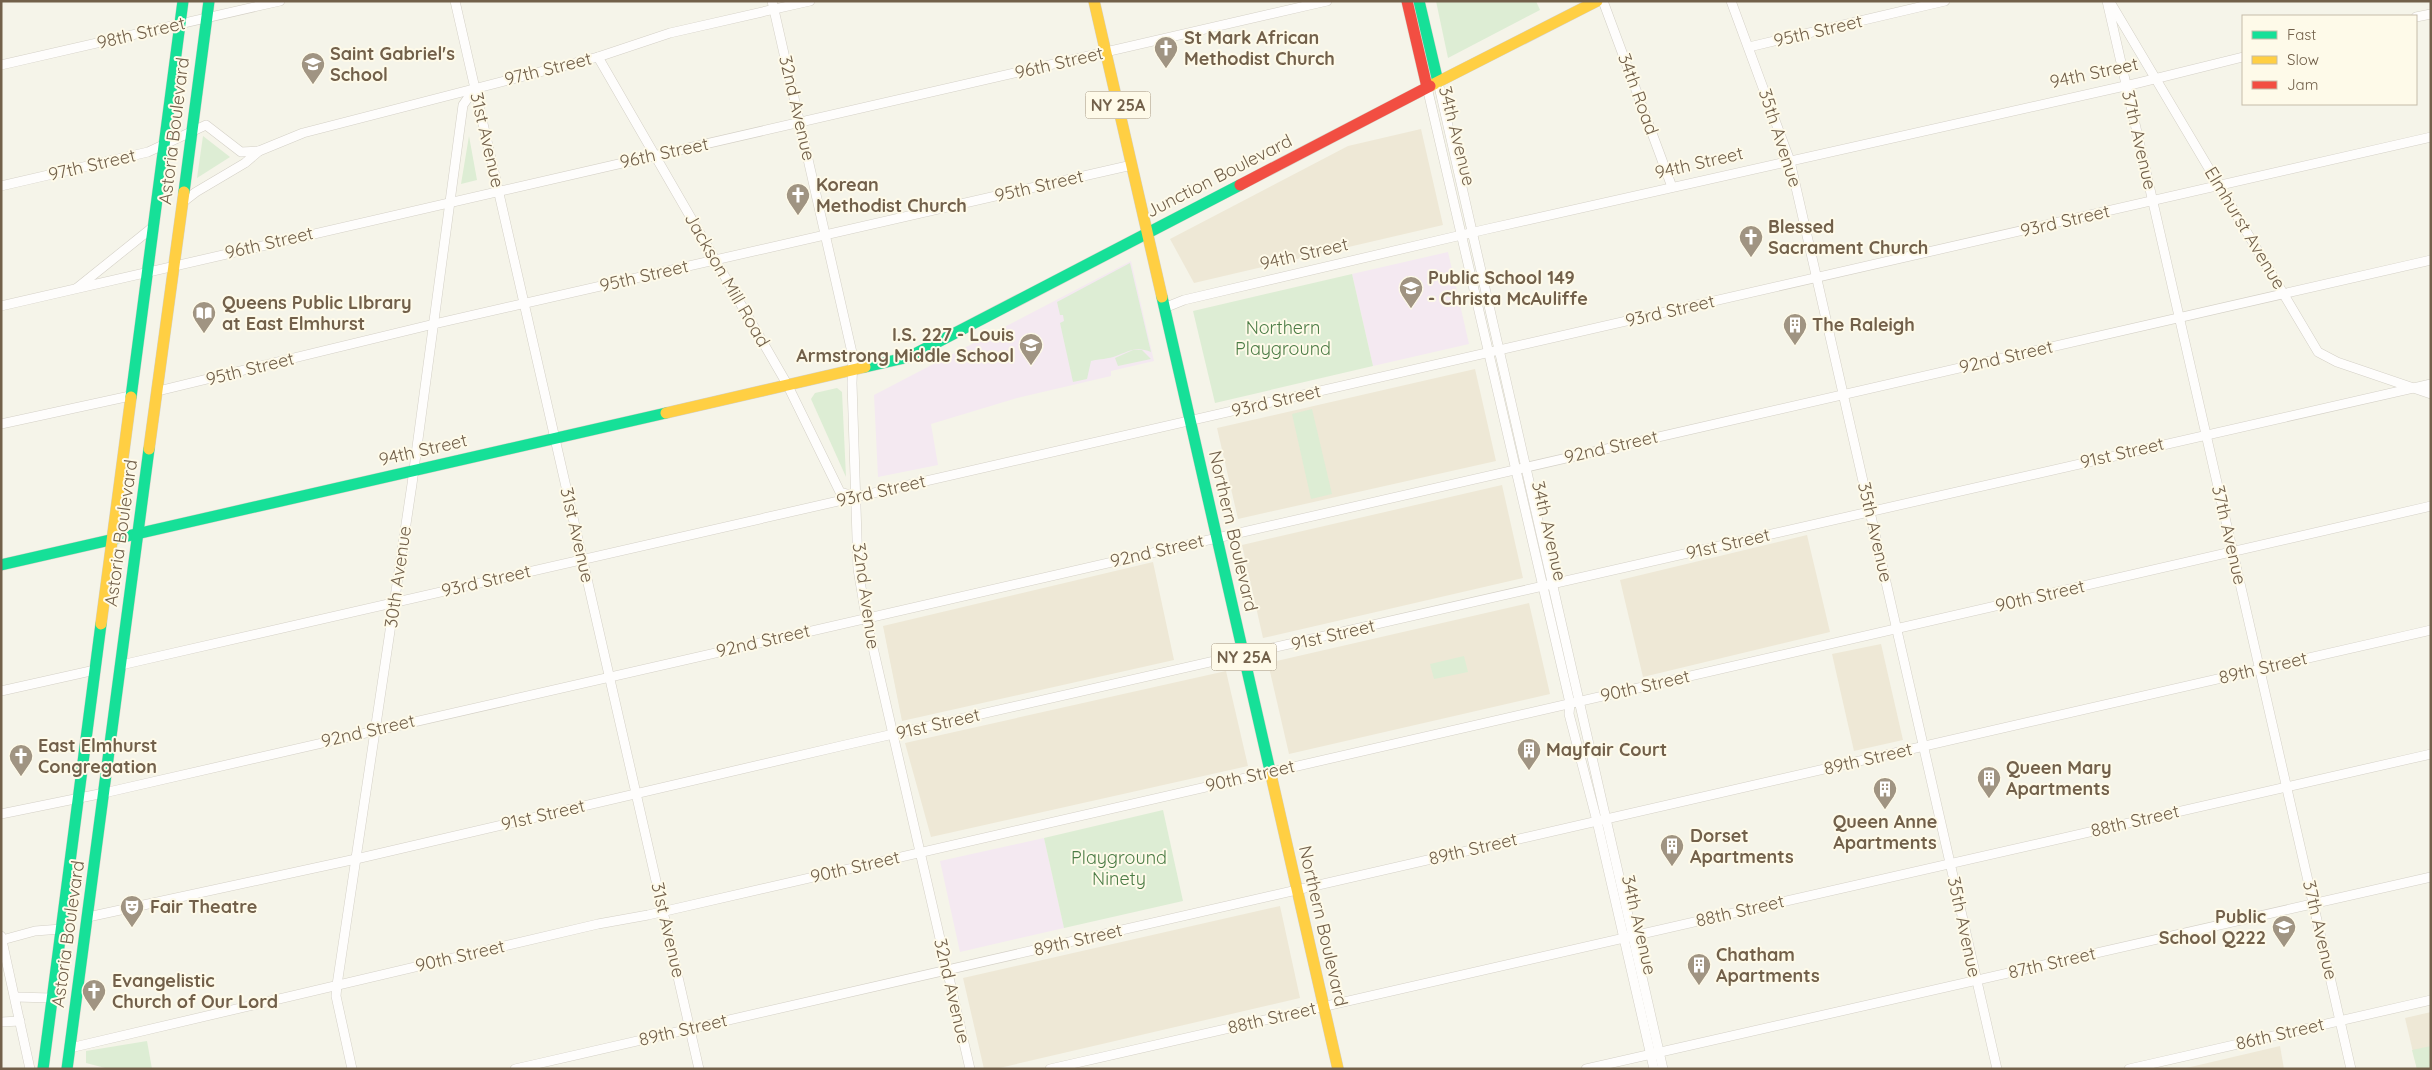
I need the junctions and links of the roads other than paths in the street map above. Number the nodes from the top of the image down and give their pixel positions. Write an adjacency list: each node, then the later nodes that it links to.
1 (183, 1): 19 (main road, Astoria Boulevard)
2 (209, 1): 17 (main road, Astoria Boulevard)
3 (280, 1): 17 (street, 98th Street)
4 (455, 1): 28 (street, 31st Avenue)
5 (810, 1): 15 (street, 97th Street)
6 (1094, 1): 21 (main road, Northern Boulevard / NY 25A)
7 (1328, 1): 21 (street, 96th Street)
8 (1407, 1): 27 (main road, 34th Avenue)
9 (1419, 1): 27 (main road, 34th Avenue)
10 (1597, 1): 27 (main road, Junction Boulevard)
11 (1603, 1): 39 (street, 34th Road)
12 (1731, 1): 20 (street, 35th Avenue)
13 (1945, 1): 20 (street, 95th Street)
14 (2108, 1): 25 (street, Elmhurst Avenue); 26 (street, 37th Avenue)
15 (773, 5): 22 (street, 97th Street); 29 (street, 32nd Avenue)
16 (2431, 14): 18 (street)
17 (207, 18): 19 (street, 98th Street); 30 (main road, Astoria Boulevard)
18 (2417, 18)
19 (179, 24): 24 (street, 98th Street); 32 (main road, Astoria Boulevard)
20 (1749, 47): 35 (street, 35th Avenue)
21 (1106, 53): 29 (street, 96th Street); 36 (main road, Northern Boulevard / NY 25A)
22 (598, 57): 28 (street, 97th Street); 34 (street, Jackson Mill Road)
23 (2242, 57): 25 (street, 94th Street)
24 (1, 65)
25 (2156, 78): 26 (street, 94th Street); 37 (street, Elmhurst Avenue)
26 (2126, 84): 35 (street, 94th Street); 41 (street, 37th Avenue)
27 (1432, 85): 45 (main road, Junction Boulevard); 46 (street, 34th Avenue)
28 (475, 88): 33 (street, 97th Street); 40 (street, 31st Avenue); 43 (street, 30th Avenue)
29 (800, 122): 34 (street, 96th Street); 47 (street, 32nd Avenue)
30 (192, 131): 32 (street, 97th Street); 33 (street, 97th Street); 42 (main road, Astoria Boulevard)
31 (2431, 137): 37 (street, 93rd Street)
32 (164, 145): 38 (street, 97th Street); 44 (main road, Astoria Boulevard)
33 (259, 151): 42 (street, 97th Street)
34 (656, 155): 40 (street, 96th Street); 48 (street, Jackson Mill Road)
35 (1790, 160): 39 (street, 94th Street); 52 (street, 35th Avenue)
36 (1132, 165): 45 (main road, Northern Boulevard / NY 25A); 47 (street, 95th Street)
37 (2220, 185): 41 (street, 93rd Street); 54 (street, Elmhurst Avenue)
38 (1, 186)
39 (1672, 187): 46 (street, 94th Street)
40 (499, 191): 43 (street, 96th Street); 55 (street, 31st Avenue)
41 (2153, 201): 52 (street, 93rd Street); 58 (street, 37th Avenue)
42 (183, 202): 50 (main road, Astoria Boulevard)
43 (450, 202): 50 (street, 96th Street); 59 (street, 30th Avenue)
44 (152, 226): 51 (main road, Astoria Boulevard); 53 (street)
45 (1147, 232): 57 (main road, Northern Boulevard / NY 25A); 61 (main road, Junction Boulevard)
46 (1467, 233): 57 (street, 94th Street); 60 (street, 34th Avenue)
47 (826, 235): 48 (street, 95th Street); 61 (street, 32nd Avenue)
48 (715, 260): 55 (street, 95th Street); 62 (street, Jackson Mill Road)
49 (2431, 260): 54 (street, 92nd Street)
50 (174, 265): 51 (street, 96th Street); 65 (main road, Astoria Boulevard)
51 (146, 273): 53 (street, 96th Street); 68 (main road, Astoria Boulevard)
52 (1817, 277): 60 (street, 93rd Street); 67 (street, 35th Avenue)
53 (76, 289): 56 (street, 96th Street)
54 (2284, 294): 58 (street, 92nd Street); 64 (street, Elmhurst Avenue)
55 (524, 304): 59 (street, 95th Street); 72 (street, 31st Avenue)
56 (1, 306)
57 (1164, 308): 69 (main road, Northern Boulevard / NY 25A)
58 (2180, 318): 67 (street, 92nd Street); 71 (street, 37th Avenue)
59 (434, 324): 65 (street, 95th Street); 74 (street, 30th Avenue)
60 (1494, 351): 69 (street, 93rd Street); 73 (street, 34th Avenue)
61 (853, 370): 62 (main road, 94th Street); 75 (street, 32nd Avenue)
62 (787, 384): 72 (main road, 94th Street); 75 (street, Jackson Mill Road)
63 (2431, 384): 64 (street, 91st Street)
64 (2410, 388): 66 (street, Elmhurst Avenue); 71 (street, 91st Street)
65 (158, 391): 78 (main road, Astoria Boulevard)
66 (2431, 394)
67 (1844, 395): 73 (street, 92nd Street); 77 (street, 35th Avenue)
68 (130, 396): 70 (street); 80 (main road, Astoria Boulevard)
69 (1190, 420): 75 (street, 93rd Street); 79 (main road, Northern Boulevard / NY 25A)
70 (1, 424)
71 (2206, 434): 77 (street, 91st Street); 81 (street, 37th Avenue)
72 (555, 437): 74 (main road, 94th Street); 82 (street, 31st Avenue)
73 (1521, 468): 79 (street, 92nd Street); 84 (street, 34th Avenue)
74 (413, 470): 78 (main road, 94th Street); 85 (street, 30th Avenue)
75 (857, 497): 82 (street, 93rd Street); 86 (street, 32nd Avenue)
76 (2431, 506): 81 (street, 90th Street)
77 (1870, 511): 84 (street, 91st Street); 87 (street, 35th Avenue)
78 (140, 534): 80 (main road, 94th Street); 90 (main road, Astoria Boulevard)
79 (1216, 537): 86 (street, 92nd Street); 89 (main road, Northern Boulevard / NY 25A)
80 (110, 541): 83 (main road, 94th Street); 92 (main road, Astoria Boulevard)
81 (2233, 552): 87 (street, 90th Street); 91 (street, 37th Avenue)
82 (583, 559): 85 (street, 93rd Street); 93 (street, 31st Avenue)
83 (1, 565)
84 (1548, 585): 89 (street, 91st Street); 95 (street, 34th Avenue)
85 (395, 602): 90 (street, 93rd Street); 96 (street, 30th Avenue)
86 (866, 617): 93 (street, 92nd Street); 97 (street, 32nd Avenue)
87 (1897, 629): 95 (street, 90th Street); 98 (street, 35th Avenue)
88 (2431, 630): 91 (street, 89th Street)
89 (1243, 655): 97 (street, 91st Street); 100 (main road, Northern Boulevard / NY 25A)
90 (121, 665): 102 (main road, Astoria Boulevard)
91 (2260, 669): 98 (street, 89th Street); 101 (street, 37th Avenue)
92 (95, 670): 94 (street); 104 (main road, Astoria Boulevard)
93 (610, 676): 96 (street, 92nd Street); 103 (street, 31st Avenue)
94 (1, 691)
95 (1574, 702): 100 (street, 90th Street); 106 (street, 34th Avenue)
96 (376, 729): 102 (street, 92nd Street); 108 (street, 30th Avenue)
97 (893, 734): 103 (street, 91st Street); 107 (street, 32nd Avenue)
98 (1924, 746): 106 (street, 89th Street); 109 (street, 35th Avenue)
99 (2431, 754): 101 (street, 88th Street)
100 (1270, 772): 107 (street, 90th Street); 111 (main road, Northern Boulevard / NY 25A)
101 (2287, 786): 109 (street, 88th Street); 112 (street, 37th Avenue)
102 (104, 793): 104 (street, 92nd Street); 114 (main road, Astoria Boulevard)
103 (636, 794): 108 (street, 91st Street); 113 (street, 31st Avenue)
104 (77, 797): 105 (street, 92nd Street); 115 (main road, Astoria Boulevard)
105 (1, 814)
106 (1601, 820): 111 (street, 89th Street); 116 (street, 34th Avenue)
107 (920, 852): 113 (street, 90th Street); 118 (street, 32nd Avenue)
108 (356, 859): 114 (street, 91st Street); 120 (street, 30th Avenue)
109 (1950, 863): 116 (street, 88th Street); 119 (street, 35th Avenue)
110 (2431, 876): 112 (street, 87th Street)
111 (1297, 890): 118 (street, 89th Street); 124 (main road, Northern Boulevard / NY 25A)
112 (2314, 903): 119 (street, 87th Street); 126 (street, 37th Avenue)
113 (663, 910): 120 (street, 90th Street); 128 (street, 31st Avenue)
114 (88, 917): 129 (main road, Astoria Boulevard)
115 (61, 929): 117 (street); 122 (main road, Astoria Boulevard)
116 (1628, 936): 124 (street, 88th Street); 130 (street, 34th Avenue)
117 (2, 938): 121 (street)
118 (947, 970): 128 (street, 89th Street); 137 (street, 32nd Avenue)
119 (1976, 980): 130 (street, 87th Street); 143 (street, 35th Avenue)
120 (337, 985): 129 (street, 90th Street); 134 (street, 30th Avenue)
121 (15, 996): 122 (street); 125 (street)
122 (52, 998): 132 (main road, Astoria Boulevard)
123 (2431, 1000): 126 (street, 86th Street)
124 (1324, 1006): 138 (street, 88th Street); 139 (main road, Northern Boulevard / NY 25A)
125 (20, 1021): 127 (street); 131 (street)
126 (2340, 1021): 144 (street, 86th Street); 145 (street, 37th Avenue)
127 (1, 1022)
128 (690, 1029): 135 (street, 89th Street); 136 (street, 31st Avenue)
129 (70, 1048): 133 (main road, Astoria Boulevard)
130 (1655, 1053): 140 (street, 87th Street); 141 (street, 34th Avenue); 142 (street, 34th Avenue)
131 (30, 1069)
132 (43, 1069)
133 (67, 1069)
134 (352, 1069)
135 (515, 1069)
136 (699, 1069)
137 (970, 1069)
138 (1050, 1069)
139 (1338, 1069)
140 (1586, 1069)
141 (1654, 1069)
142 (1663, 1069)
143 (1997, 1069)
144 (2129, 1069)
145 (2351, 1069)

